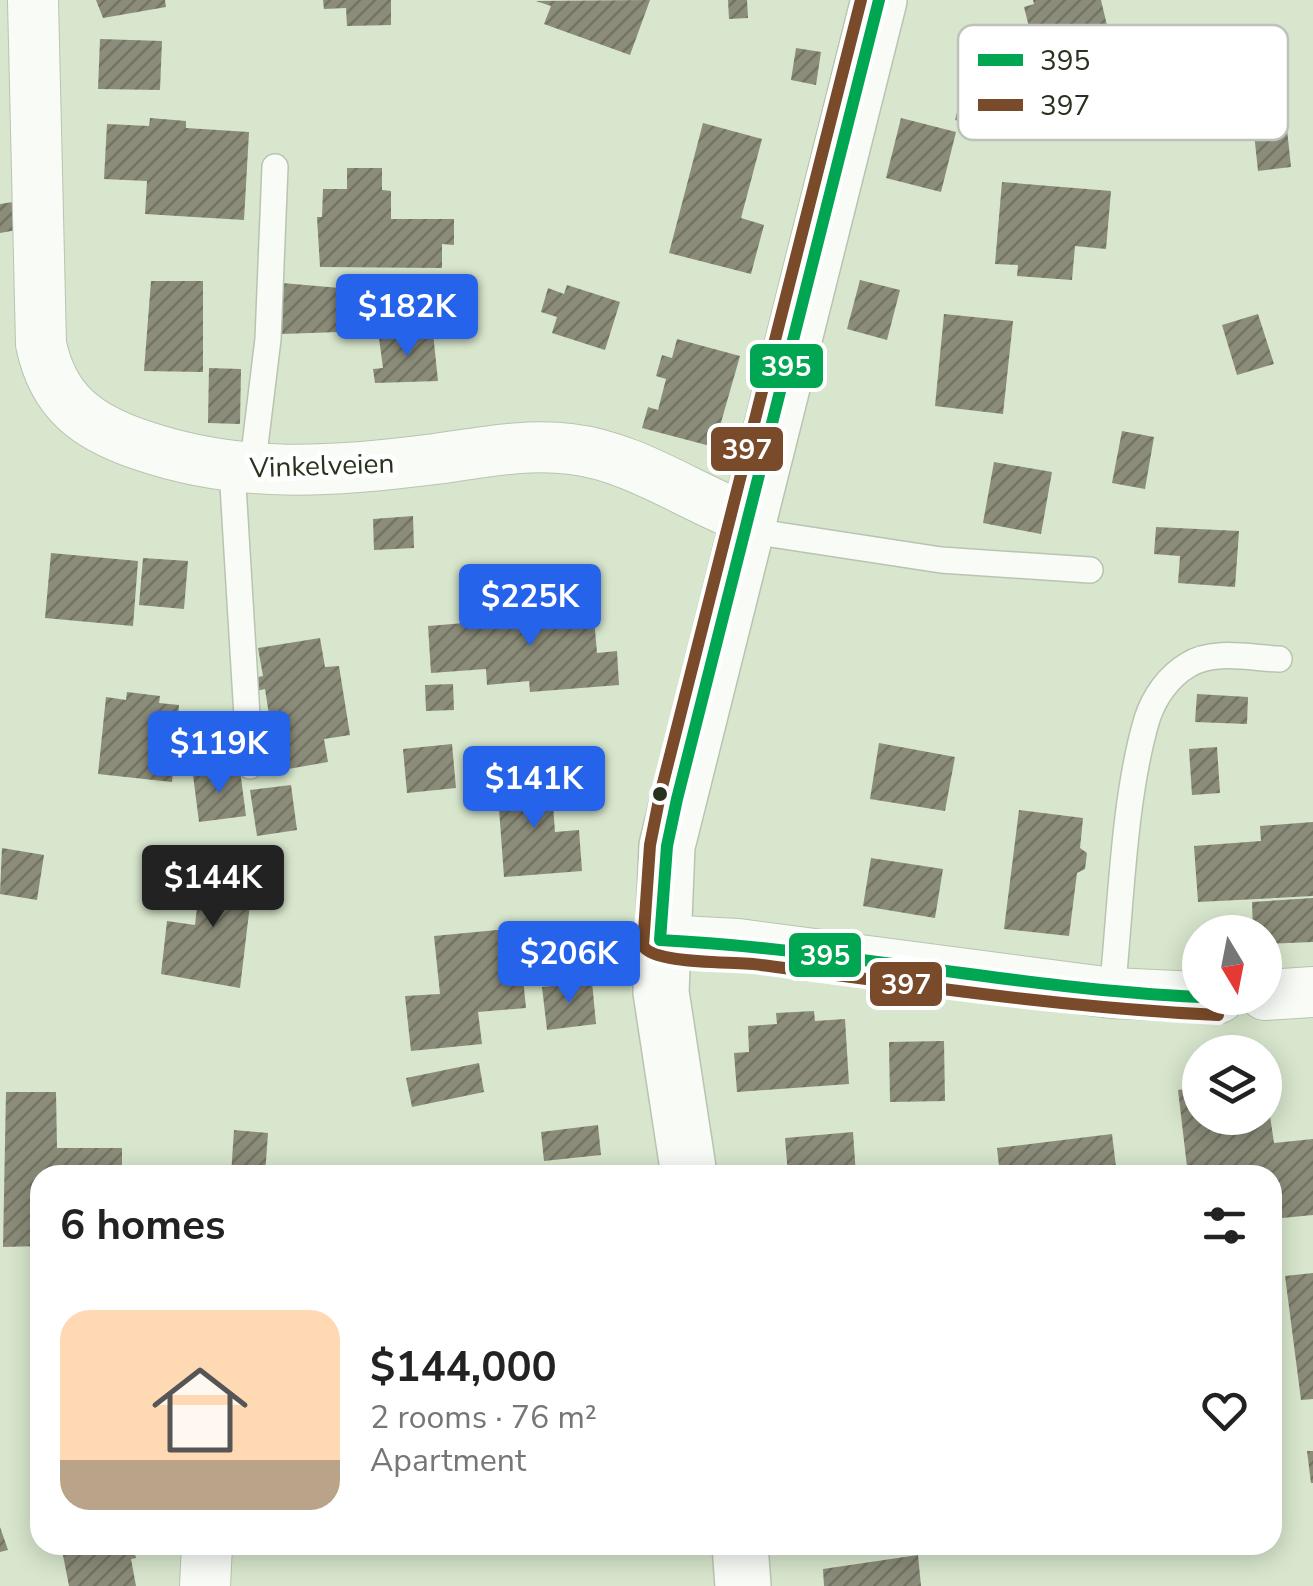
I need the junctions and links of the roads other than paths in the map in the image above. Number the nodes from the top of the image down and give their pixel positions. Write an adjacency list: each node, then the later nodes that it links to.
1 (33, 0): 4 (street, Vinkelveien)
2 (879, 0): 5 (street)
3 (275, 166): 4 (lane)
4 (242, 470): 5 (street, Vinkelveien); 8 (lane)
5 (746, 524): 6 (lane); 9 (street)
6 (1090, 570)
7 (1279, 658): 11 (lane)
8 (250, 766)
9 (660, 940): 11 (street); 14 (street)
10 (1313, 992): 12 (street)
11 (1112, 994): 13 (street)
12 (1282, 994)
13 (1182, 997)
14 (687, 1165)
15 (207, 1555): 17 (street)
16 (741, 1555): 18 (street)
17 (205, 1586)
18 (743, 1586)

